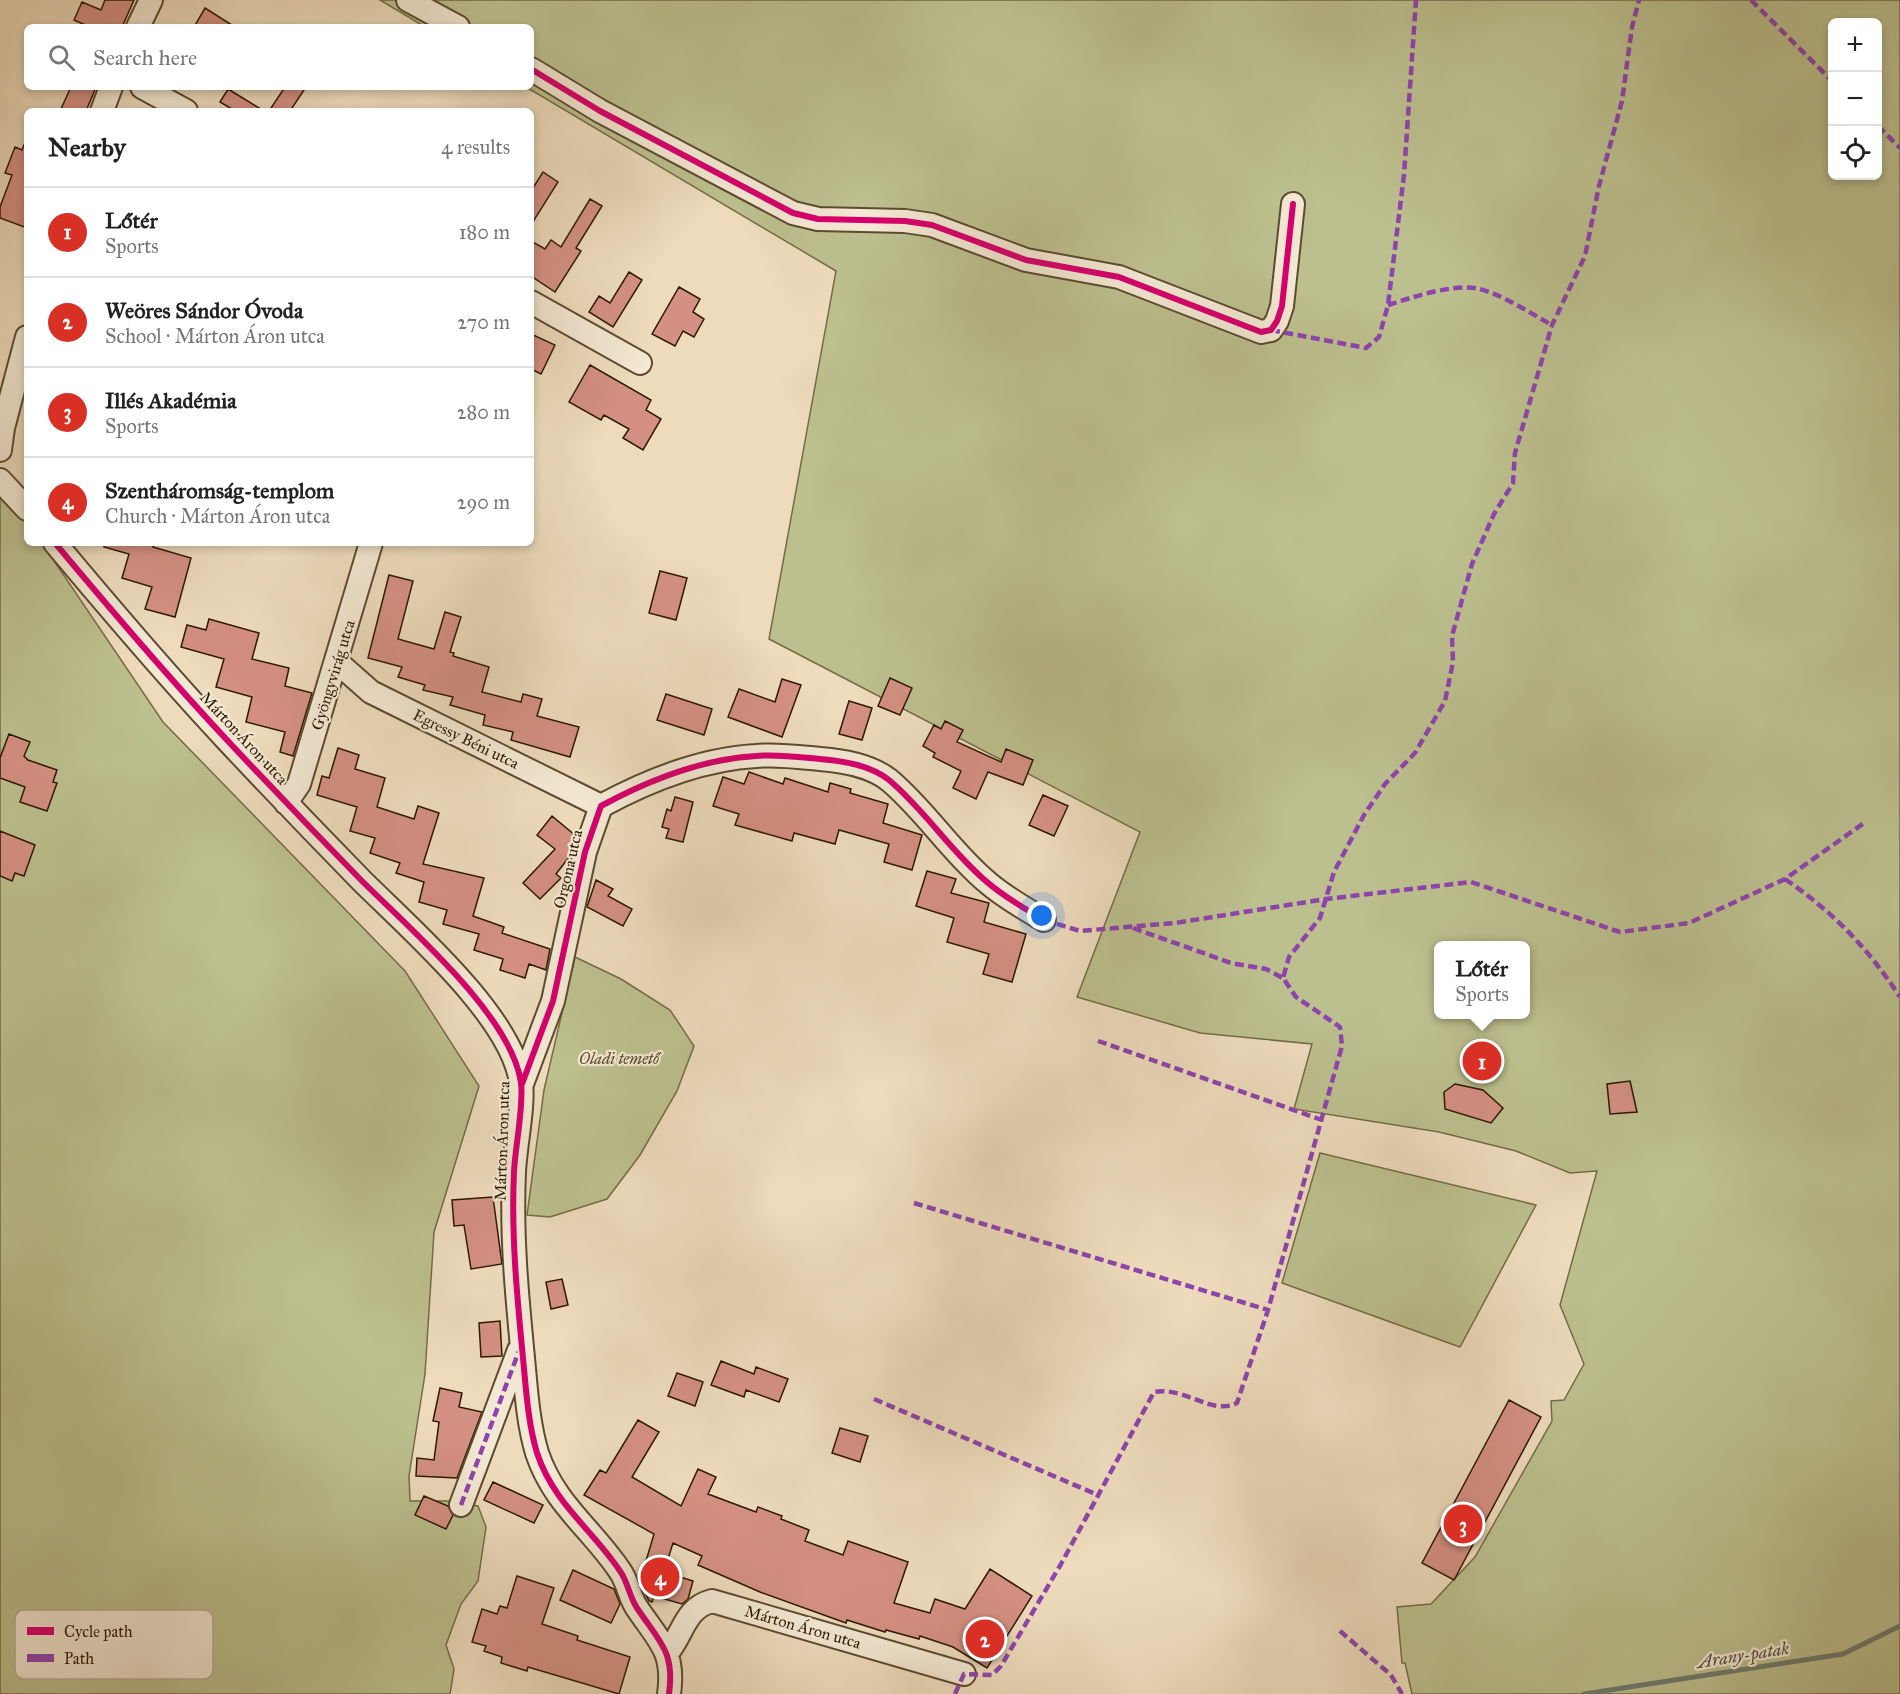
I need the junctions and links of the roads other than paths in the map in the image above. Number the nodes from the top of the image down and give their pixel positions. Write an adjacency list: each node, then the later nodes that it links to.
1 (151, 0): 3 (street)
2 (408, 0): 4 (street)
3 (139, 24)
4 (452, 24)
5 (534, 71): 10 (street)
6 (110, 90): 8 (street)
7 (148, 90): 9 (street)
8 (103, 108)
9 (180, 108)
10 (1293, 204)
11 (534, 304): 13 (street)
12 (24, 348): 14 (street)
13 (640, 363)
14 (0, 450)
15 (0, 472): 16 (street)
16 (0, 480): 17 (street)
17 (24, 506)
18 (58, 546): 21 (street, Márton Áron utca)
19 (370, 546): 20 (street, Gyöngyvirág utca)
20 (338, 662): 21 (street, Gyöngyvirág utca); 22 (street, Egressy Béni utca)
21 (286, 803): 24 (street, Márton Áron utca)
22 (601, 806): 23 (street); 24 (street, Orgona utca)
23 (1044, 920)
24 (522, 1084): 25 (street, Márton Áron utca)
25 (521, 1342): 26 (street, Márton Áron utca); 27 (street, Márton Áron utca)
26 (461, 1505)
27 (668, 1652): 28 (street, Márton Áron utca); 29 (street, Márton Áron utca)
28 (964, 1674)
29 (669, 1694)

